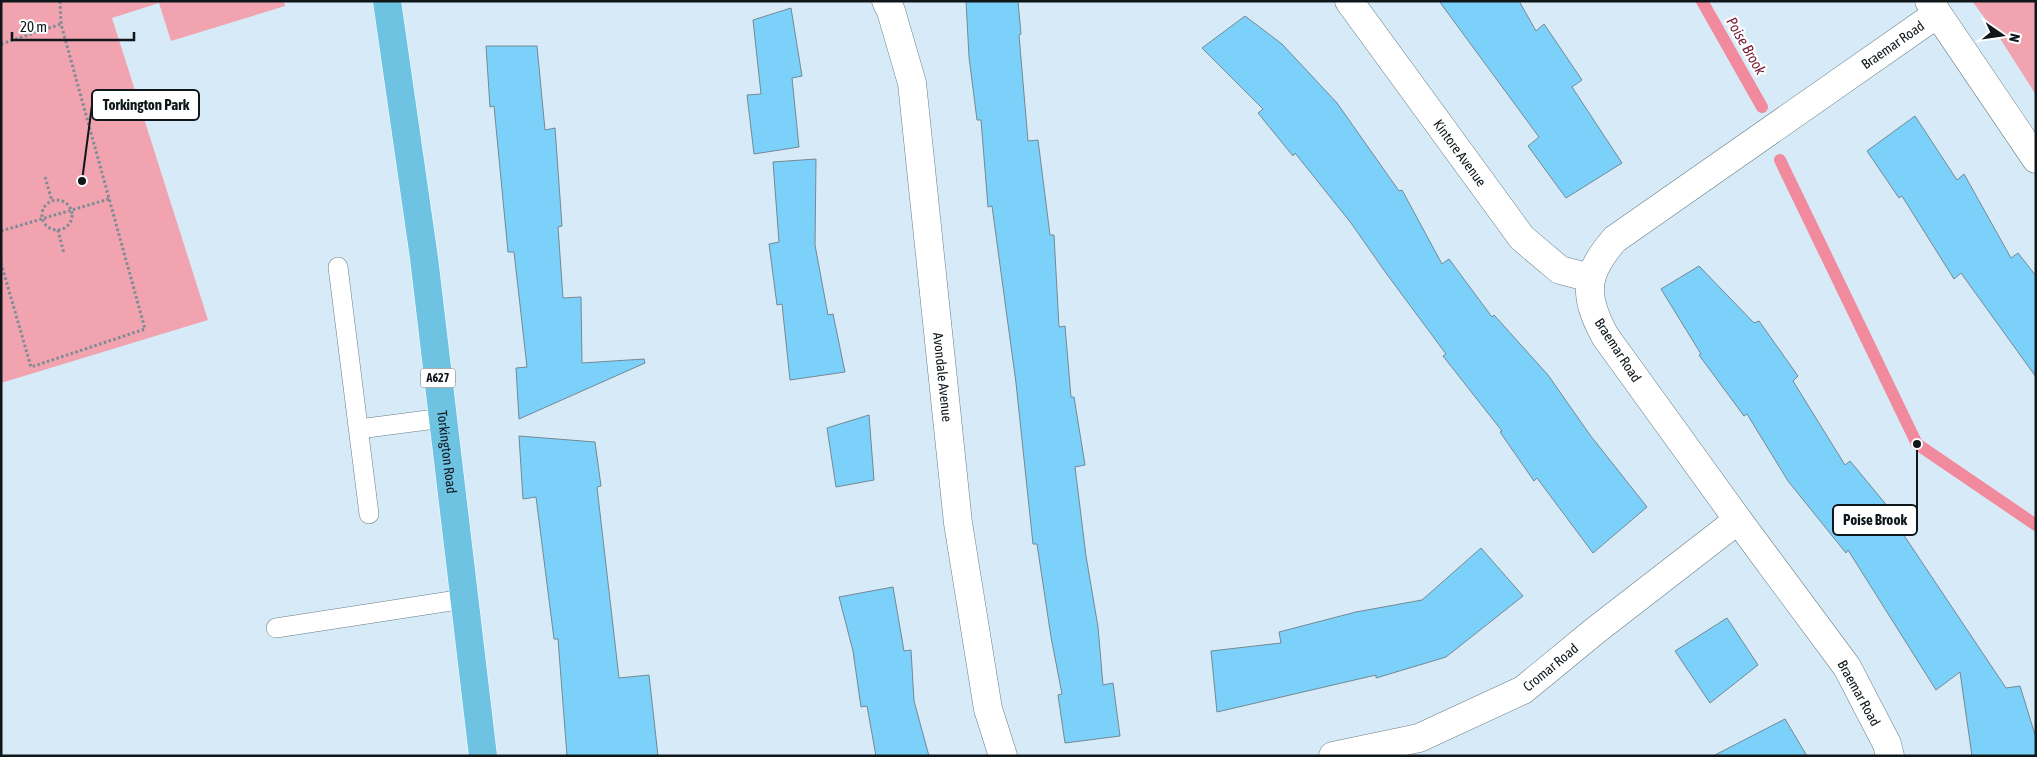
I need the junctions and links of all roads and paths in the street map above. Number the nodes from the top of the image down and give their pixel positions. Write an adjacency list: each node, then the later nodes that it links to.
1 (60, 1): 6 (path)
2 (387, 1): 20 (main road, Torkington Road / A627)
3 (886, 1): 28 (street, Avondale Avenue)
4 (1349, 1): 19 (street, Kintore Avenue)
5 (1933, 7): 8 (street); 19 (street, Braemar Road)
6 (61, 24): 7 (path); 10 (path)
7 (1, 44)
8 (2036, 160)
9 (45, 177): 11 (path)
10 (109, 199): 12 (path); 17 (path)
11 (52, 201): 12 (path); 13 (path)
12 (71, 211): 13 (path); 14 (path)
13 (43, 220): 14 (path); 15 (path)
14 (58, 230): 16 (path)
15 (1, 231)
16 (64, 254)
17 (1, 263)
18 (338, 267): 21 (lane)
19 (1591, 278): 23 (street, Braemar Road)
20 (443, 418): 21 (lane); 24 (main road, Torkington Road / A627)
21 (359, 429): 22 (lane)
22 (370, 514)
23 (1738, 520): 26 (street, Cromar Road); 30 (street, Braemar Road)
24 (464, 599): 25 (lane); 27 (main road, Torkington Road / A627)
25 (276, 628)
26 (1420, 747): 29 (street, Cromar Road)
27 (483, 756)
28 (1003, 756)
29 (1332, 756)
30 (1890, 756)

